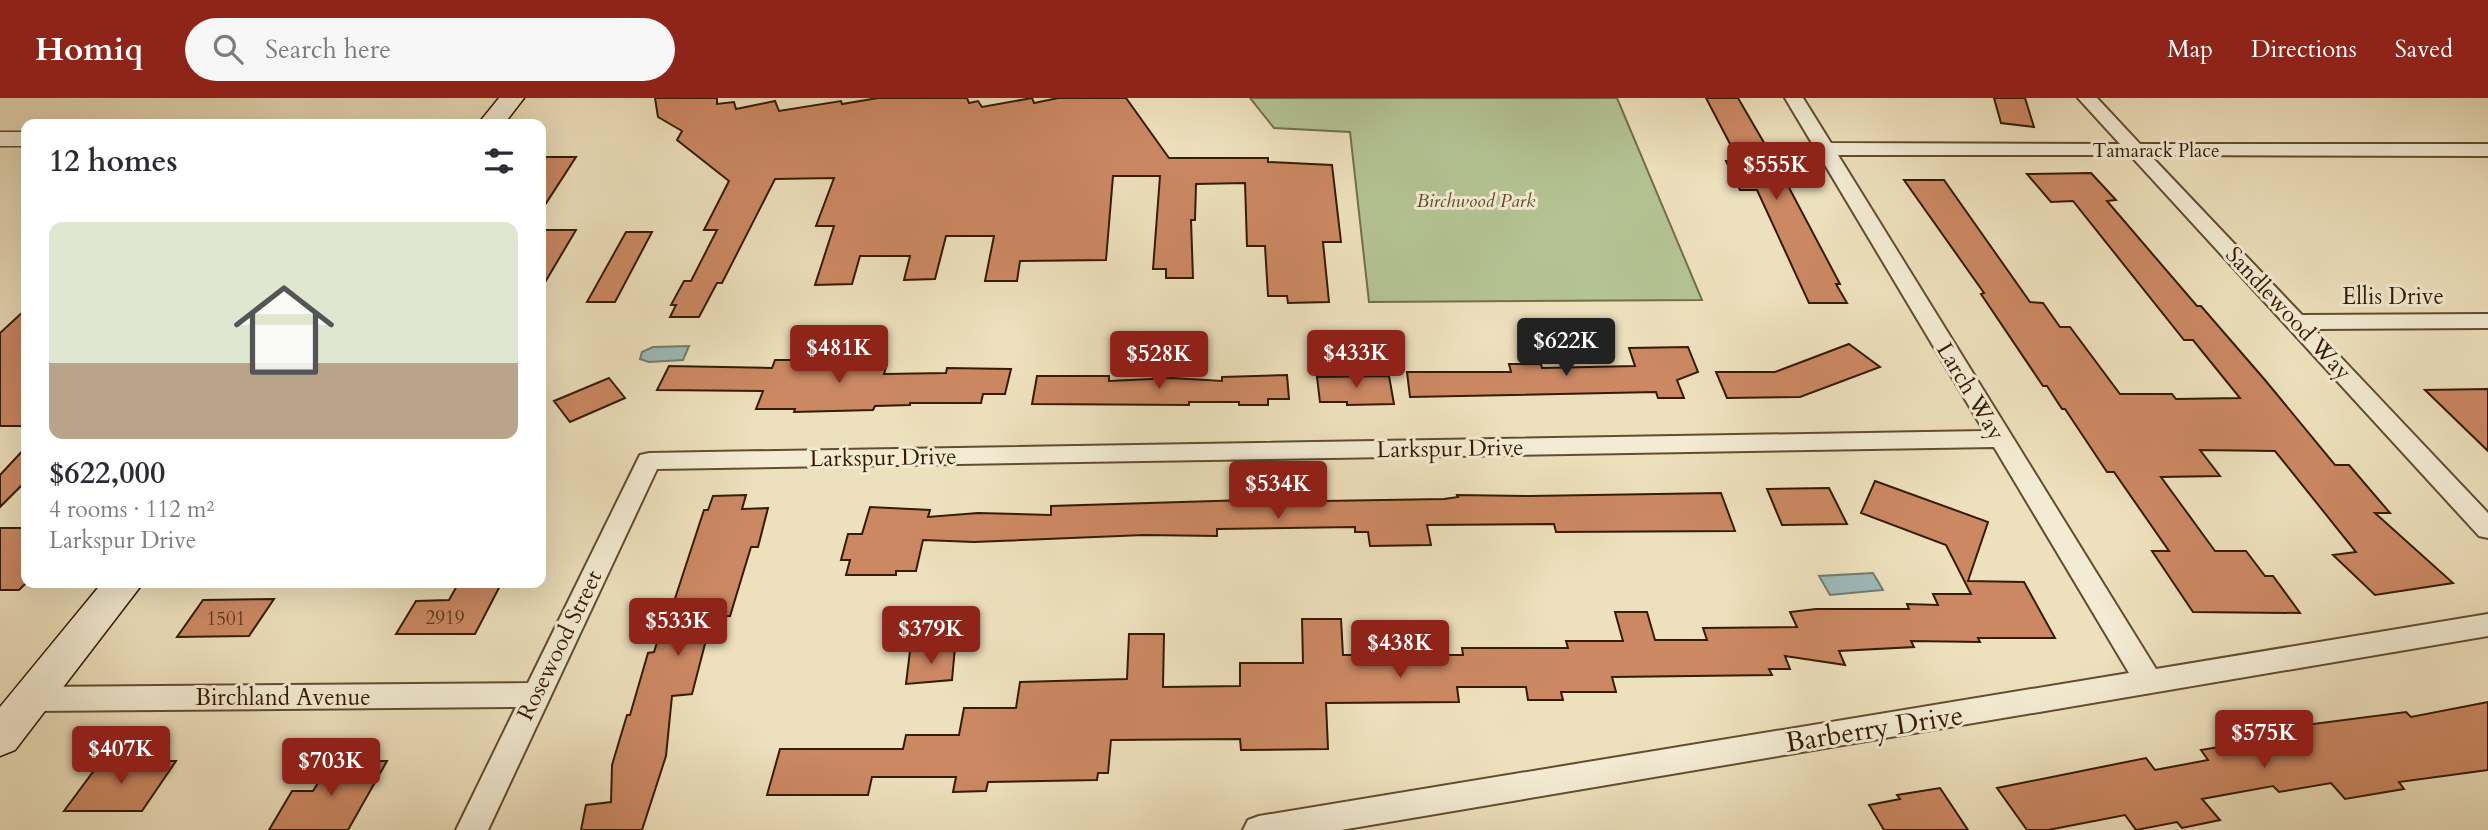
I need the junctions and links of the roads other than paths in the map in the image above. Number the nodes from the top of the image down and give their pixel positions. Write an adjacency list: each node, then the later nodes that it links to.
1 (512, 98): 4 (main road)
2 (1794, 98): 7 (street, Larch Way)
3 (2087, 98): 8 (street, Sandlewood Way)
4 (495, 119)
5 (0, 139): 6 (street)
6 (21, 139)
7 (1824, 149): 8 (street, Tamarack Place); 12 (street, Larch Way)
8 (2138, 150): 9 (street, Tamarack Place); 11 (street, Sandlewood Way)
9 (2488, 150)
10 (2488, 321): 11 (street, Ellis Drive)
11 (2298, 322): 14 (street, Sandlewood Way)
12 (2000, 439): 13 (street, Larkspur Drive); 17 (street, Larch Way)
13 (649, 461): 18 (street, Rosewood Street)
14 (2488, 529)
15 (120, 588): 19 (main road)
16 (2488, 625): 17 (street, Barberry Drive)
17 (2150, 683): 22 (street, Barberry Drive)
18 (535, 695): 19 (street, Birchland Avenue); 21 (street, Rosewood Street)
19 (31, 699): 20 (main road)
20 (0, 738)
21 (471, 830)
22 (1259, 830)

